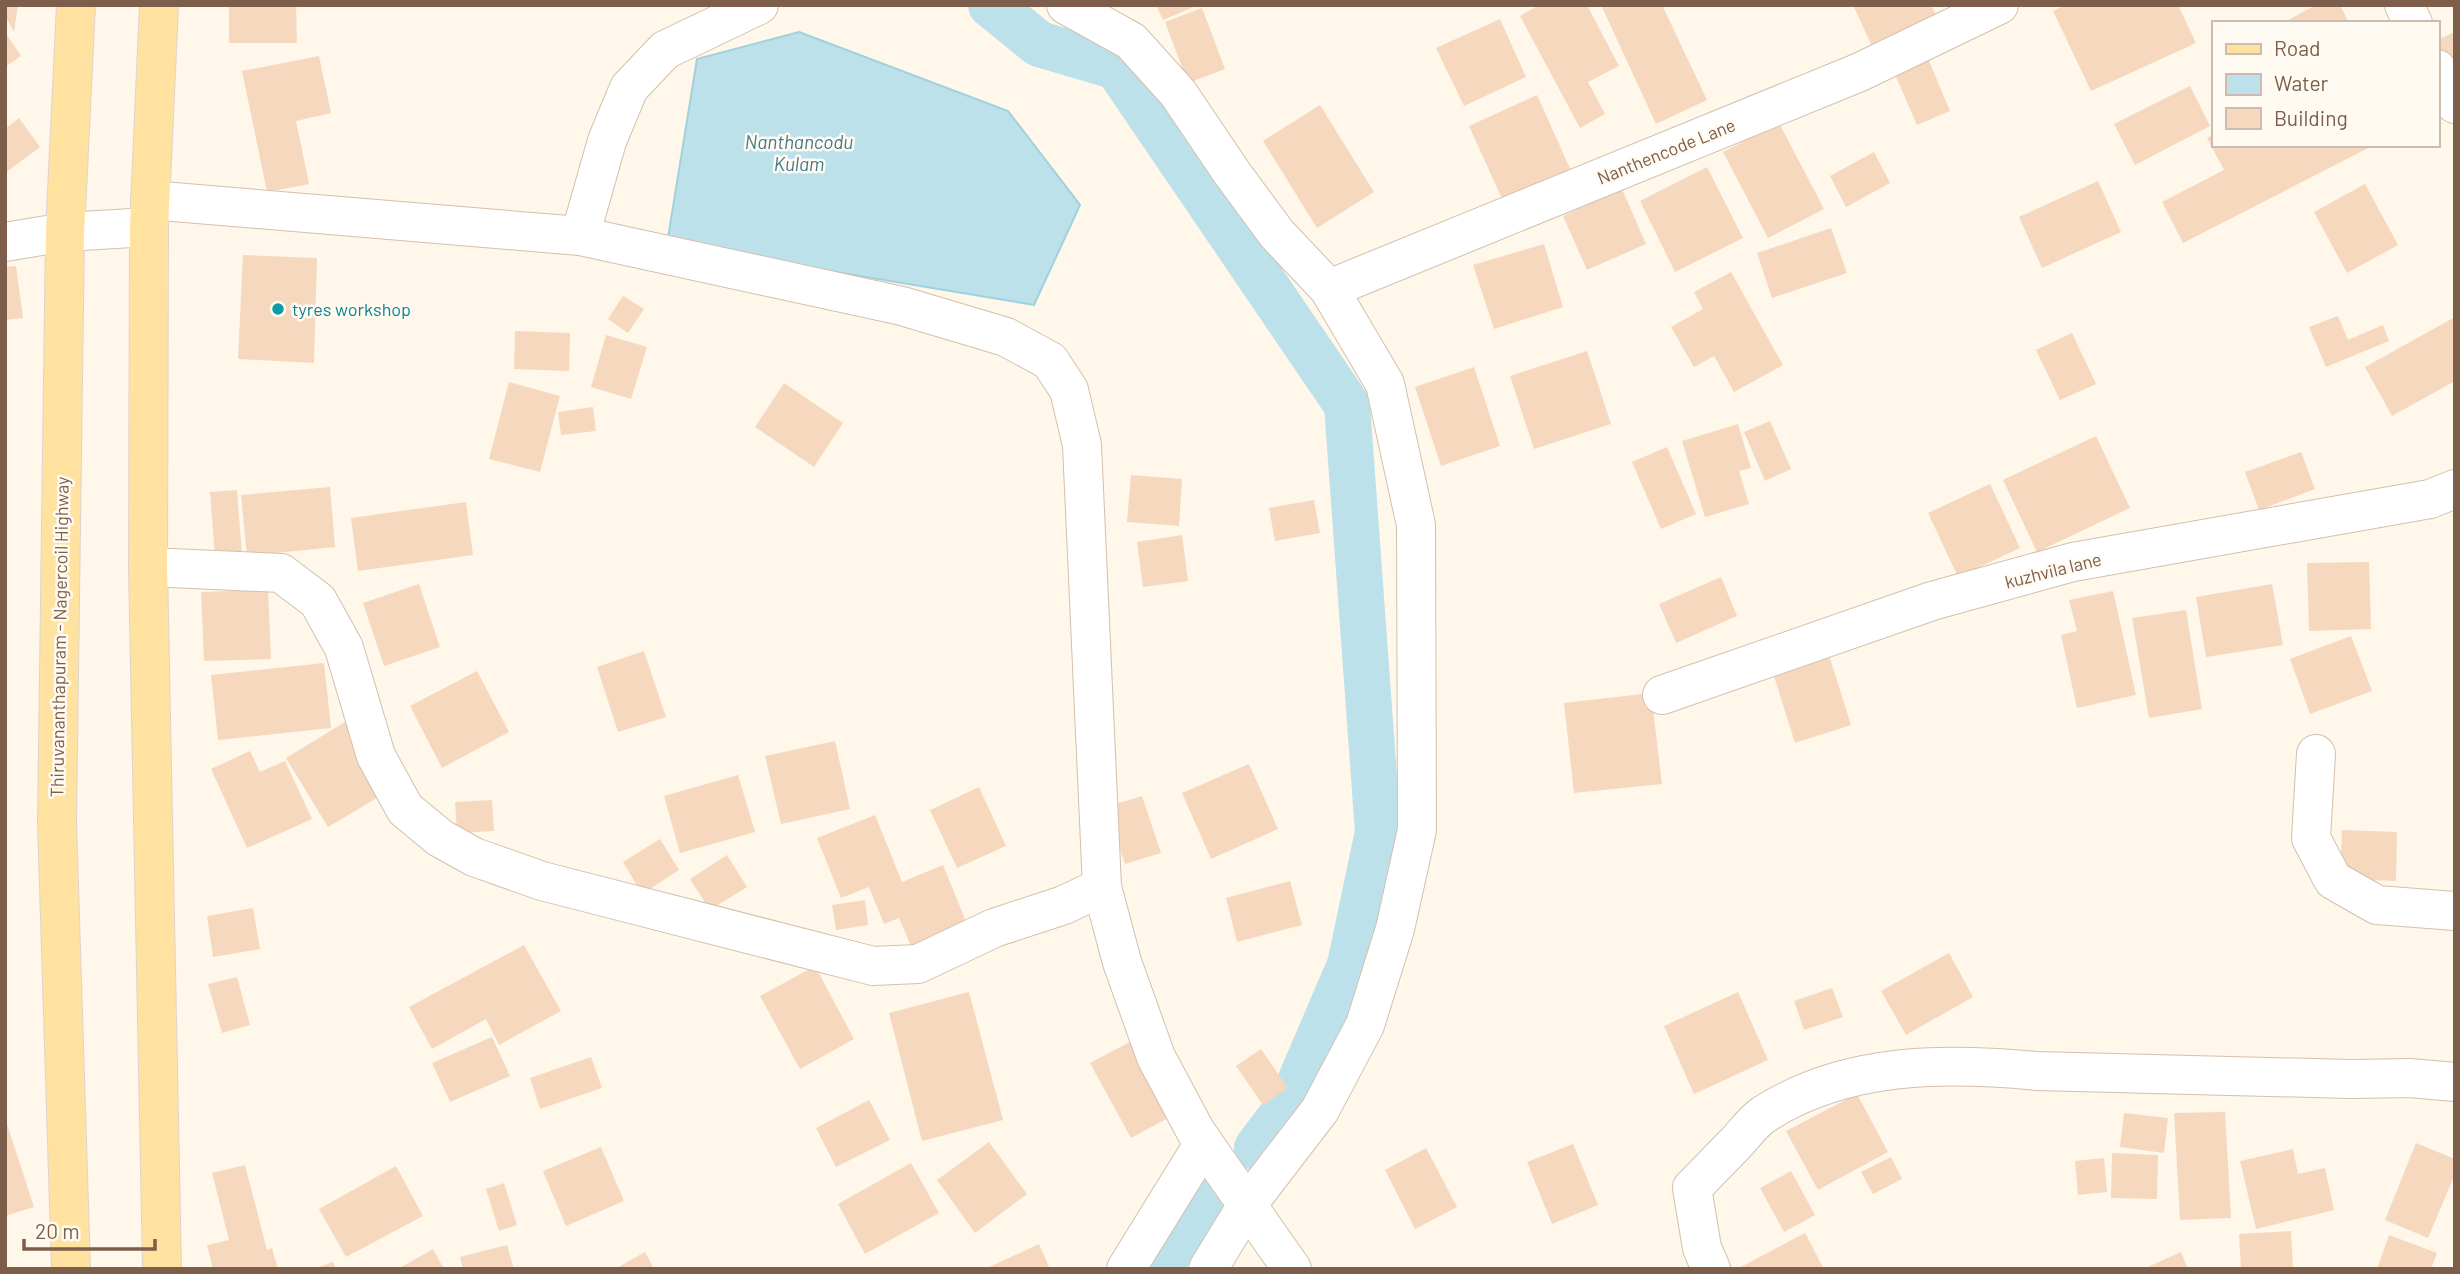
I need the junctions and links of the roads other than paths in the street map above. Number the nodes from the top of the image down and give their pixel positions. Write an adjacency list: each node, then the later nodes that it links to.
1 (76, 5): 13 (main road, Thiruvananthapuram - Nagercoil Highway)
2 (159, 5): 12 (main road)
3 (759, 5): 14 (street)
4 (1066, 5): 9 (street)
5 (1110, 5): 9 (street)
6 (1999, 5): 16 (street, Nanthencode Lane)
7 (2404, 5): 8 (street)
8 (2412, 21)
9 (1131, 41): 16 (street)
10 (2439, 73): 11 (street)
11 (2455, 103)
12 (149, 214): 13 (street); 14 (street); 18 (main road)
13 (65, 232): 15 (street); 26 (main road, Thiruvananthapuram - Nagercoil Highway)
14 (580, 236): 21 (street)
15 (5, 242)
16 (1329, 289): 25 (street)
17 (2455, 488): 19 (street, kuzhvila lane)
18 (148, 566): 21 (street); 27 (main road)
19 (1662, 695)
20 (2316, 754): 22 (street)
21 (1102, 887): 24 (street)
22 (2455, 911)
23 (2455, 1082): 31 (street)
24 (1204, 1143): 25 (street); 28 (street)
25 (1247, 1205): 29 (street); 30 (street)
26 (71, 1269)
27 (162, 1269)
28 (1126, 1269)
29 (1208, 1269)
30 (1292, 1269)
31 (1711, 1269)

